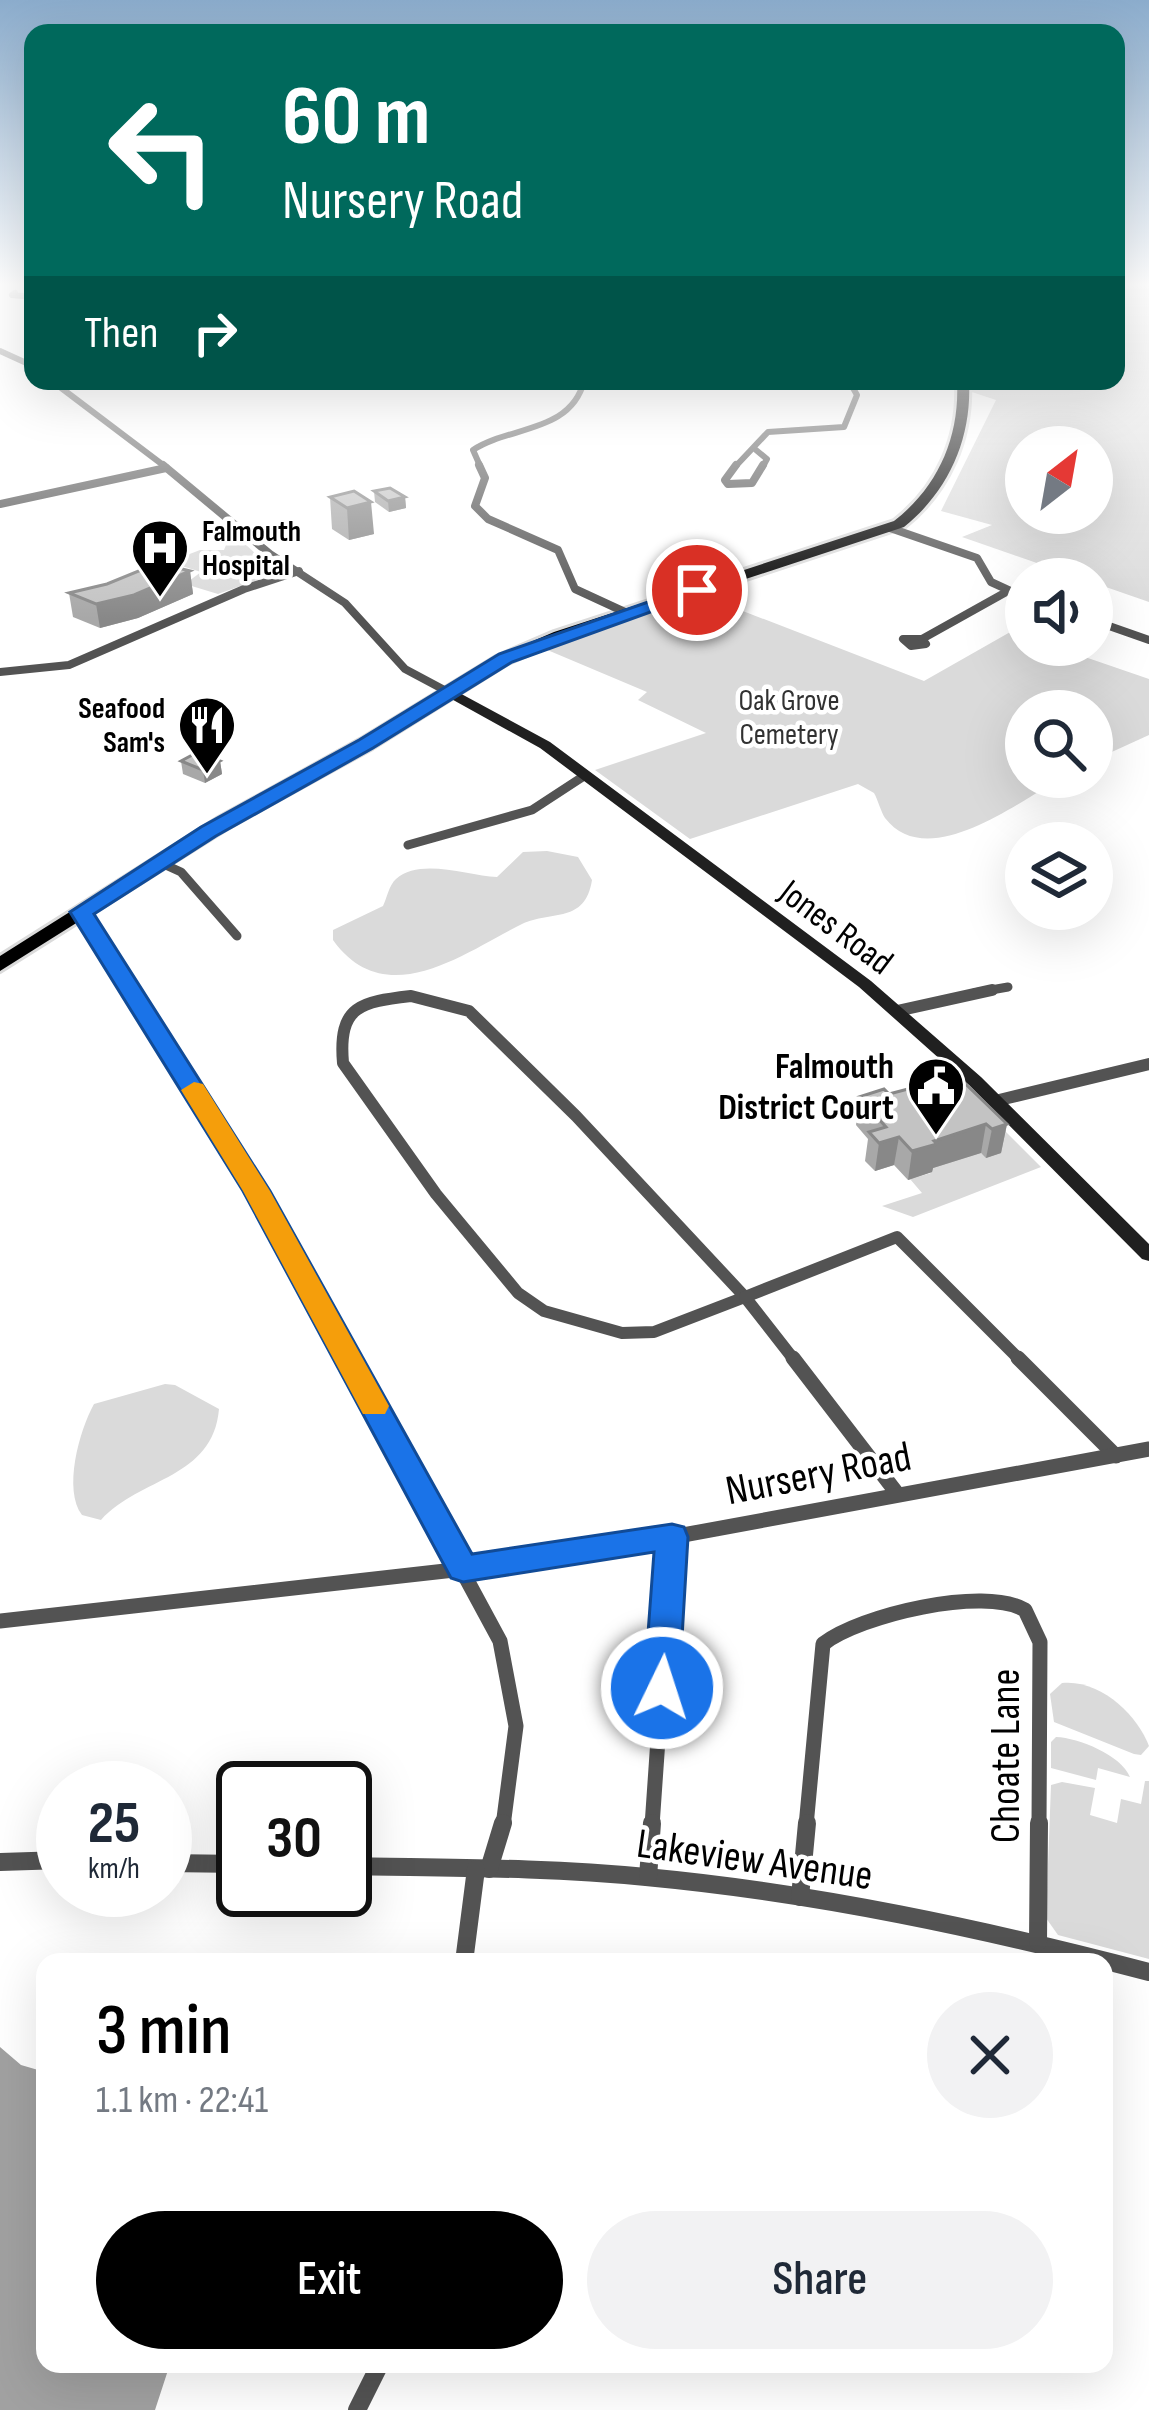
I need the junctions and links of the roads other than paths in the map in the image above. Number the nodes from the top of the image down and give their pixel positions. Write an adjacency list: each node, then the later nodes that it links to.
1 (70, 394): 6 (street)
2 (579, 394): 12 (street)
3 (856, 394): 5 (street)
4 (963, 394): 8 (highway)
5 (756, 450): 5 (street)
6 (166, 468): 7 (street); 9 (street)
7 (0, 504)
8 (890, 528): 10 (street); 12 (highway)
9 (299, 571): 16 (street); 17 (street)
10 (1005, 589)
11 (1005, 593): 14 (street)
12 (626, 613): 17 (highway)
13 (1113, 627): 15 (street)
14 (922, 639)
15 (1149, 640)
16 (0, 672)
17 (450, 693): 18 (main road, Jones Road); 20 (highway)
18 (584, 776): 19 (street); 25 (main road, Jones Road)
19 (408, 845)
20 (159, 862): 21 (highway); 22 (street)
21 (82, 912): 23 (highway); 34 (street)
22 (237, 936)
23 (0, 965)
24 (1008, 987): 25 (street)
25 (897, 1011): 27 (main road, Jones Road)
26 (1149, 1064): 27 (street)
27 (995, 1101): 28 (main road, Jones Road)
28 (1149, 1255)
29 (747, 1299): 29 (street); 31 (street); 32 (street)
30 (1149, 1449): 31 (street, Nursery Road)
31 (1116, 1456): 32 (street, Nursery Road)
32 (896, 1492): 33 (street, Nursery Road)
33 (672, 1537): 34 (street, Nursery Road); 40 (street)
34 (463, 1569): 35 (street, Nursery Road); 39 (street)
35 (0, 1621)
36 (36, 1861): 37 (street)
37 (0, 1862)
38 (372, 1867): 39 (street, Lakeview Avenue)
39 (483, 1869): 40 (street, Lakeview Avenue); 43 (street)
40 (648, 1877): 41 (street, Lakeview Avenue)
41 (800, 1898): 42 (street, Lakeview Avenue); 42 (street, Choate Lane)
42 (1038, 1942): 44 (street, Lakeview Avenue)
43 (466, 1953)
44 (1079, 1953)
45 (1113, 1962): 46 (street, Lakeview Avenue)
46 (1149, 1972)
47 (376, 2373): 48 (street)
48 (357, 2410)

